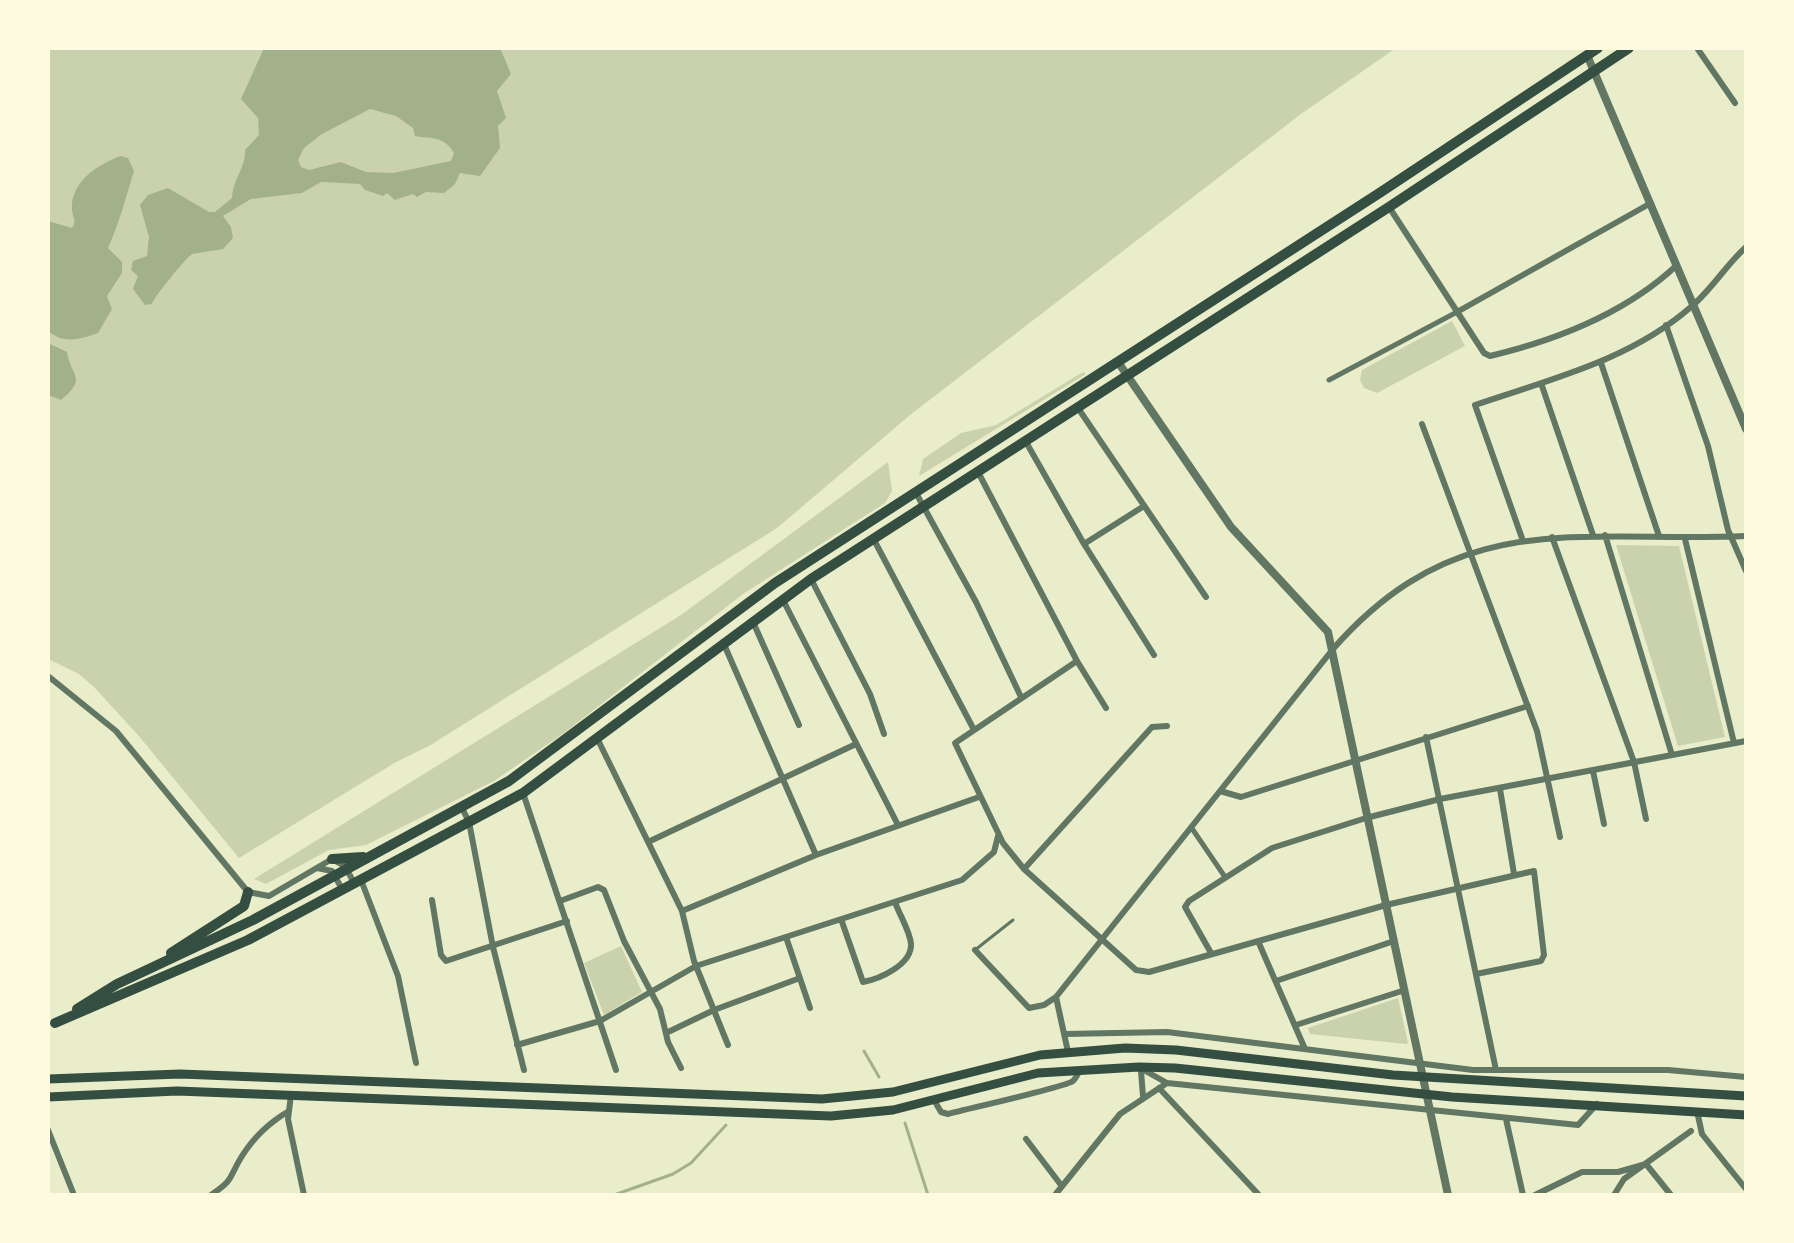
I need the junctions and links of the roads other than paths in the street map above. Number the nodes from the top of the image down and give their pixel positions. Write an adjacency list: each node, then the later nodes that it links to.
1 (1598, 48): 4 (main road)
2 (1629, 48): 5 (main road)
3 (1697, 48): 6 (street)
4 (1587, 55): 5 (street); 14 (main road)
5 (1596, 70): 7 (street); 8 (main road)
6 (1735, 103)
7 (1651, 203): 10 (street); 12 (street)
8 (1389, 207): 12 (street); 16 (main road)
9 (1746, 247): 11 (street)
10 (1677, 265): 11 (street); 12 (street)
11 (1693, 305): 13 (street); 21 (street)
12 (1457, 312): 17 (street)
13 (1666, 325): 15 (street); 32 (street)
14 (1118, 362): 16 (street); 24 (main road)
15 (1601, 363): 18 (street); 29 (street)
16 (1126, 376): 19 (main road); 44 (street)
17 (1329, 380)
18 (1541, 383): 27 (street); 35 (street)
19 (1078, 408): 22 (main road); 26 (street)
20 (1422, 424): 37 (street)
21 (1746, 429)
22 (1026, 442): 23 (main road); 36 (street)
23 (978, 472): 25 (main road); 46 (street)
24 (916, 493): 25 (street); 71 (main road)
25 (923, 506): 33 (main road); 48 (street)
26 (1144, 506): 36 (street); 40 (street)
27 (1593, 535): 28 (street); 31 (street)
28 (1605, 535): 29 (street); 60 (street)
29 (1659, 536): 34 (street)
30 (1746, 536): 32 (street)
31 (1552, 537): 35 (street); 62 (street)
32 (1731, 537): 34 (street); 38 (street)
33 (873, 538): 39 (main road); 53 (street)
34 (1685, 539): 58 (street)
35 (1523, 541): 37 (street)
36 (1084, 544): 45 (street)
37 (1470, 554): 44 (street); 49 (street)
38 (1746, 571)
39 (811, 579): 41 (main road); 54 (street)
40 (1206, 597)
41 (783, 599): 42 (main road); 59 (street)
42 (752, 621): 43 (main road); 51 (street)
43 (723, 642): 56 (main road); 64 (street)
44 (1333, 649): 61 (street); 67 (street)
45 (1154, 655)
46 (1077, 661): 48 (street); 50 (street)
47 (48, 676): 93 (street)
48 (1021, 697): 53 (street)
49 (1528, 706): 55 (street); 65 (street)
50 (1106, 708)
51 (799, 725)
52 (1167, 726): 86 (street)
53 (973, 728): 69 (street)
54 (884, 734)
55 (1426, 737): 61 (street); 70 (street)
56 (597, 738): 68 (main road); 80 (street)
57 (1746, 741): 58 (street)
58 (1734, 743): 60 (street)
59 (856, 744): 64 (street); 76 (street)
60 (1672, 755): 62 (street)
61 (1354, 760): 67 (street); 72 (street)
62 (1634, 762): 63 (street); 73 (street)
63 (1593, 771): 65 (street); 75 (street)
64 (783, 779): 80 (street); 81 (street)
65 (1549, 780): 66 (street); 79 (street)
66 (1500, 789): 70 (street); 87 (street)
67 (1220, 791): 77 (street)
68 (523, 793): 74 (main road); 95 (street)
69 (979, 797): 76 (street); 78 (street)
70 (1440, 799): 72 (street); 91 (street)
71 (462, 808): 74 (street); 82 (main road)
72 (1366, 818): 89 (street); 97 (street)
73 (1646, 819)
74 (469, 822): 90 (main road); 106 (street)
75 (1604, 824)
76 (898, 825): 81 (street)
77 (1191, 826): 89 (street); 103 (street)
78 (999, 835): 86 (street); 96 (street)
79 (1560, 837)
80 (648, 842): 98 (street)
81 (816, 855): 98 (street)
82 (369, 857): 83 (main road); 85 (main road)
83 (332, 859): 84 (street); 85 (street)
84 (314, 869): 88 (street); 93 (street)
85 (347, 869): 88 (main road); 90 (street)
86 (1024, 869): 103 (street)
87 (1514, 874): 91 (street); 110 (street)
88 (335, 875): 92 (street); 113 (main road)
89 (1225, 877): 108 (street)
90 (358, 881): 92 (main road); 128 (street)
91 (1457, 887): 97 (street); 110 (street)
92 (342, 889): 120 (main road)
93 (248, 892): 113 (main road)
94 (432, 900): 106 (street)
95 (560, 901): 101 (street); 115 (street)
96 (895, 902): 99 (street); 99 (street)
97 (1386, 905): 104 (street); 105 (street)
98 (682, 911): 109 (street)
99 (841, 919): 102 (street)
100 (1013, 920): 107 (lane)
101 (567, 921): 106 (street); 119 (street)
102 (786, 937): 109 (street); 111 (street)
103 (1102, 939): 108 (street); 116 (street)
104 (1258, 941): 108 (street); 112 (street)
105 (1394, 941): 112 (street); 114 (street)
106 (493, 947): 124 (street)
107 (975, 950): 116 (street)
108 (1211, 953)
109 (696, 966): 115 (street); 118 (street)
110 (1476, 974): 135 (street)
111 (800, 978): 117 (street); 118 (street)
112 (1276, 981): 121 (street)
113 (117, 984): 120 (main road)
114 (1405, 990): 121 (street); 129 (street)
115 (651, 992): 119 (street); 122 (street)
116 (1056, 997): 123 (street)
117 (810, 1008)
118 (714, 1010): 122 (street); 125 (street)
119 (600, 1021): 124 (street); 134 (street)
120 (52, 1025)
121 (1296, 1025): 126 (street)
122 (666, 1033): 131 (street)
123 (1065, 1034): 126 (street); 127 (street)
124 (517, 1045): 133 (street)
125 (728, 1045)
126 (1305, 1049): 129 (street)
127 (1068, 1052): 137 (main road); 138 (main road)
128 (416, 1063)
129 (1421, 1065): 135 (street); 137 (street)
130 (1139, 1067): 132 (main road); 139 (street); 141 (main road); 143 (street)
131 (681, 1068)
132 (1081, 1069): 146 (main road); 146 (street)
133 (524, 1070)
134 (616, 1070)
135 (1496, 1070): 136 (street)
136 (1746, 1077)
137 (1424, 1078): 141 (street); 144 (main road)
138 (48, 1079)
139 (1167, 1083): 140 (street); 149 (street)
140 (1159, 1088): 143 (street); 165 (street)
141 (1427, 1094): 147 (main road); 149 (street)
142 (291, 1095): 145 (main road); 146 (main road); 148 (street)
143 (1143, 1096): 158 (street)
144 (1746, 1096)
145 (48, 1097)
146 (934, 1100)
147 (1597, 1104): 150 (main road); 152 (street)
148 (289, 1111): 157 (street); 163 (street)
149 (1430, 1111): 152 (street); 166 (street)
150 (1697, 1111): 151 (main road); 159 (street)
151 (1746, 1115)
152 (1506, 1119): 167 (street)
153 (48, 1130): 161 (street)
154 (1691, 1131): 156 (street)
155 (1026, 1139): 158 (street)
156 (1646, 1164): 168 (street); 169 (street); 170 (street)
157 (228, 1185): 160 (street); 162 (street)
158 (1061, 1185): 164 (street)
159 (1746, 1189)
160 (233, 1193)
161 (74, 1195)
162 (211, 1195)
163 (304, 1195)
164 (1055, 1195)
165 (1259, 1195)
166 (1448, 1195)
167 (1523, 1195)
168 (1535, 1195)
169 (1614, 1195)
170 (1671, 1195)

